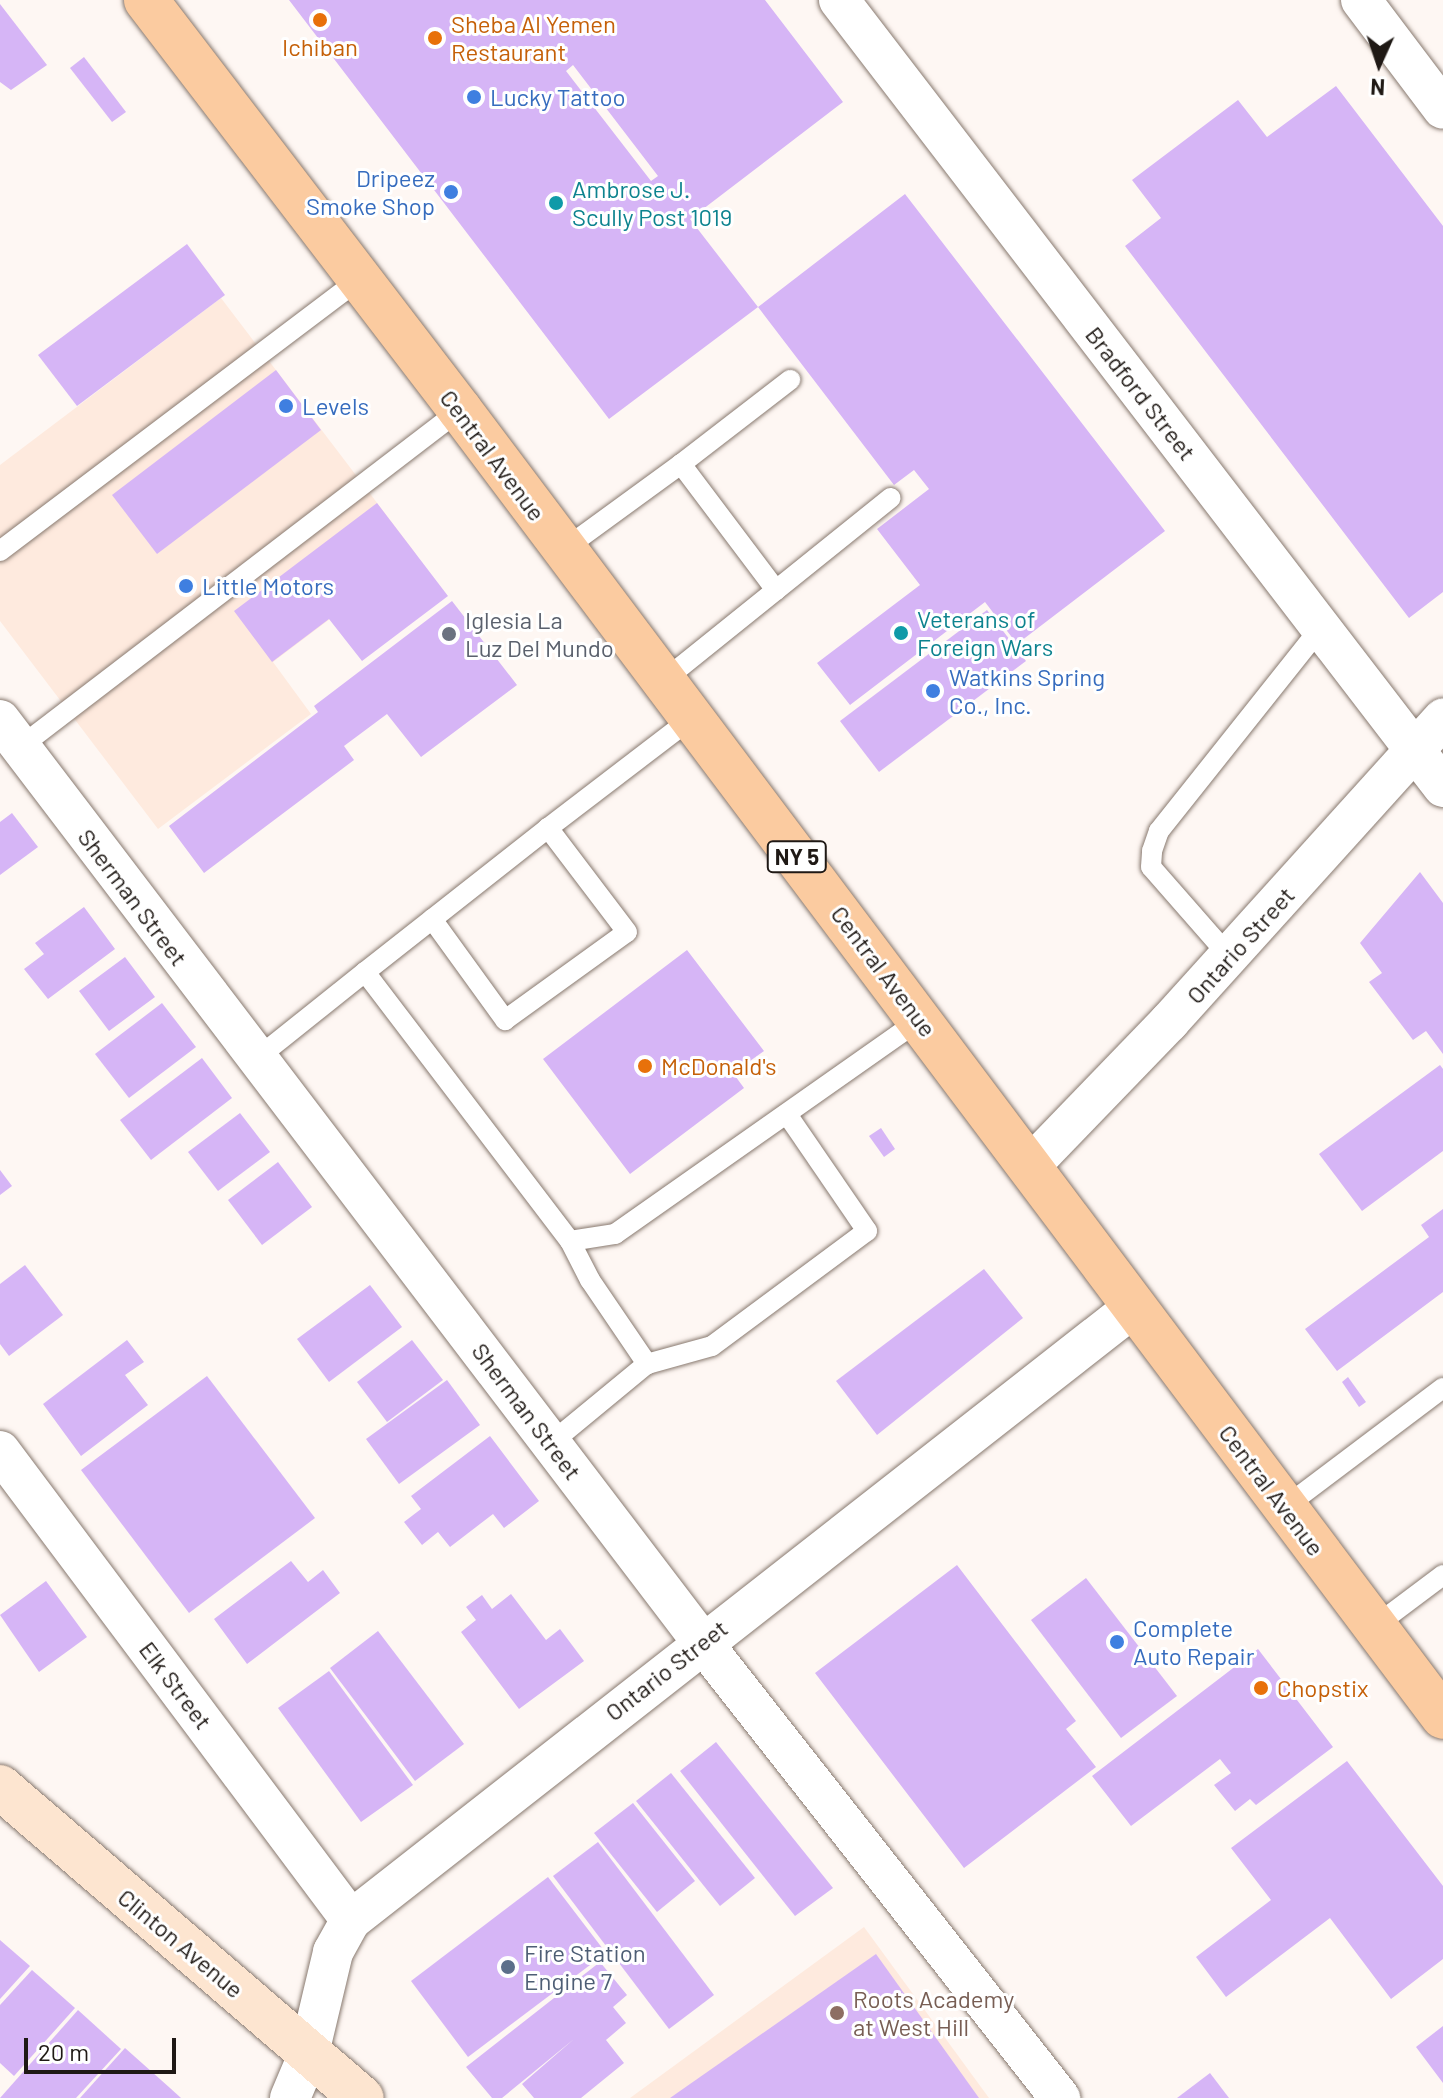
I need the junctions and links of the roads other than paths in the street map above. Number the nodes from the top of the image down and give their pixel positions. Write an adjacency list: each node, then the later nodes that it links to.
1 (146, 0): 5 (main road, Central Avenue / NY 5)
2 (839, 0): 13 (street, Bradford Street)
3 (1361, 0): 4 (street)
4 (1443, 109)
5 (358, 280): 7 (main road, Central Avenue / NY 5); 11 (lane)
6 (790, 380): 8 (lane)
7 (460, 410): 10 (main road, Central Avenue / NY 5); 17 (lane)
8 (681, 464): 10 (lane); 12 (lane)
9 (891, 498): 12 (lane)
10 (563, 550): 14 (main road, Central Avenue / NY 5)
11 (0, 551)
12 (776, 590): 14 (lane)
13 (1321, 627): 18 (street, Bradford Street); 22 (lane)
14 (663, 681): 15 (main road, Central Avenue / NY 5)
15 (692, 718): 20 (lane); 24 (main road, Central Avenue / NY 5)
16 (1443, 719): 18 (street, Ontario Street)
17 (10, 734): 25 (street, Sherman Street)
18 (1415, 750): 19 (street, Bradford Street); 22 (street, Ontario Street)
19 (1443, 787)
20 (548, 828): 21 (lane); 21 (lane)
21 (432, 919): 23 (lane)
22 (1229, 956): 27 (street, Ontario Street)
23 (365, 972): 25 (lane); 28 (lane)
24 (920, 1020): 26 (lane); 27 (main road, Central Avenue / NY 5)
25 (256, 1059): 32 (street, Sherman Street)
26 (787, 1114): 28 (lane); 30 (lane)
27 (1031, 1165): 29 (main road, Central Avenue / NY 5)
28 (570, 1241): 30 (lane)
29 (1134, 1307): 34 (main road, Central Avenue / NY 5); 37 (street, Ontario Street)
30 (647, 1364): 32 (lane)
31 (1443, 1388): 34 (lane)
32 (551, 1443): 37 (street, Sherman Street)
33 (0, 1451): 40 (street, Elk Street)
34 (1285, 1507): 36 (main road, Central Avenue / NY 5)
35 (1443, 1575): 36 (lane)
36 (1375, 1626): 38 (main road, Central Avenue / NY 5)
37 (702, 1642): 40 (street, Ontario Street); 44 (street, Sherman Street)
38 (1443, 1717)
39 (0, 1787): 41 (street, Clinton Avenue)
40 (351, 1920): 41 (street, Ontario Street)
41 (309, 2053): 42 (street, Ontario Street); 43 (street, Clinton Avenue)
42 (290, 2098)
43 (362, 2098)
44 (1060, 2098)

